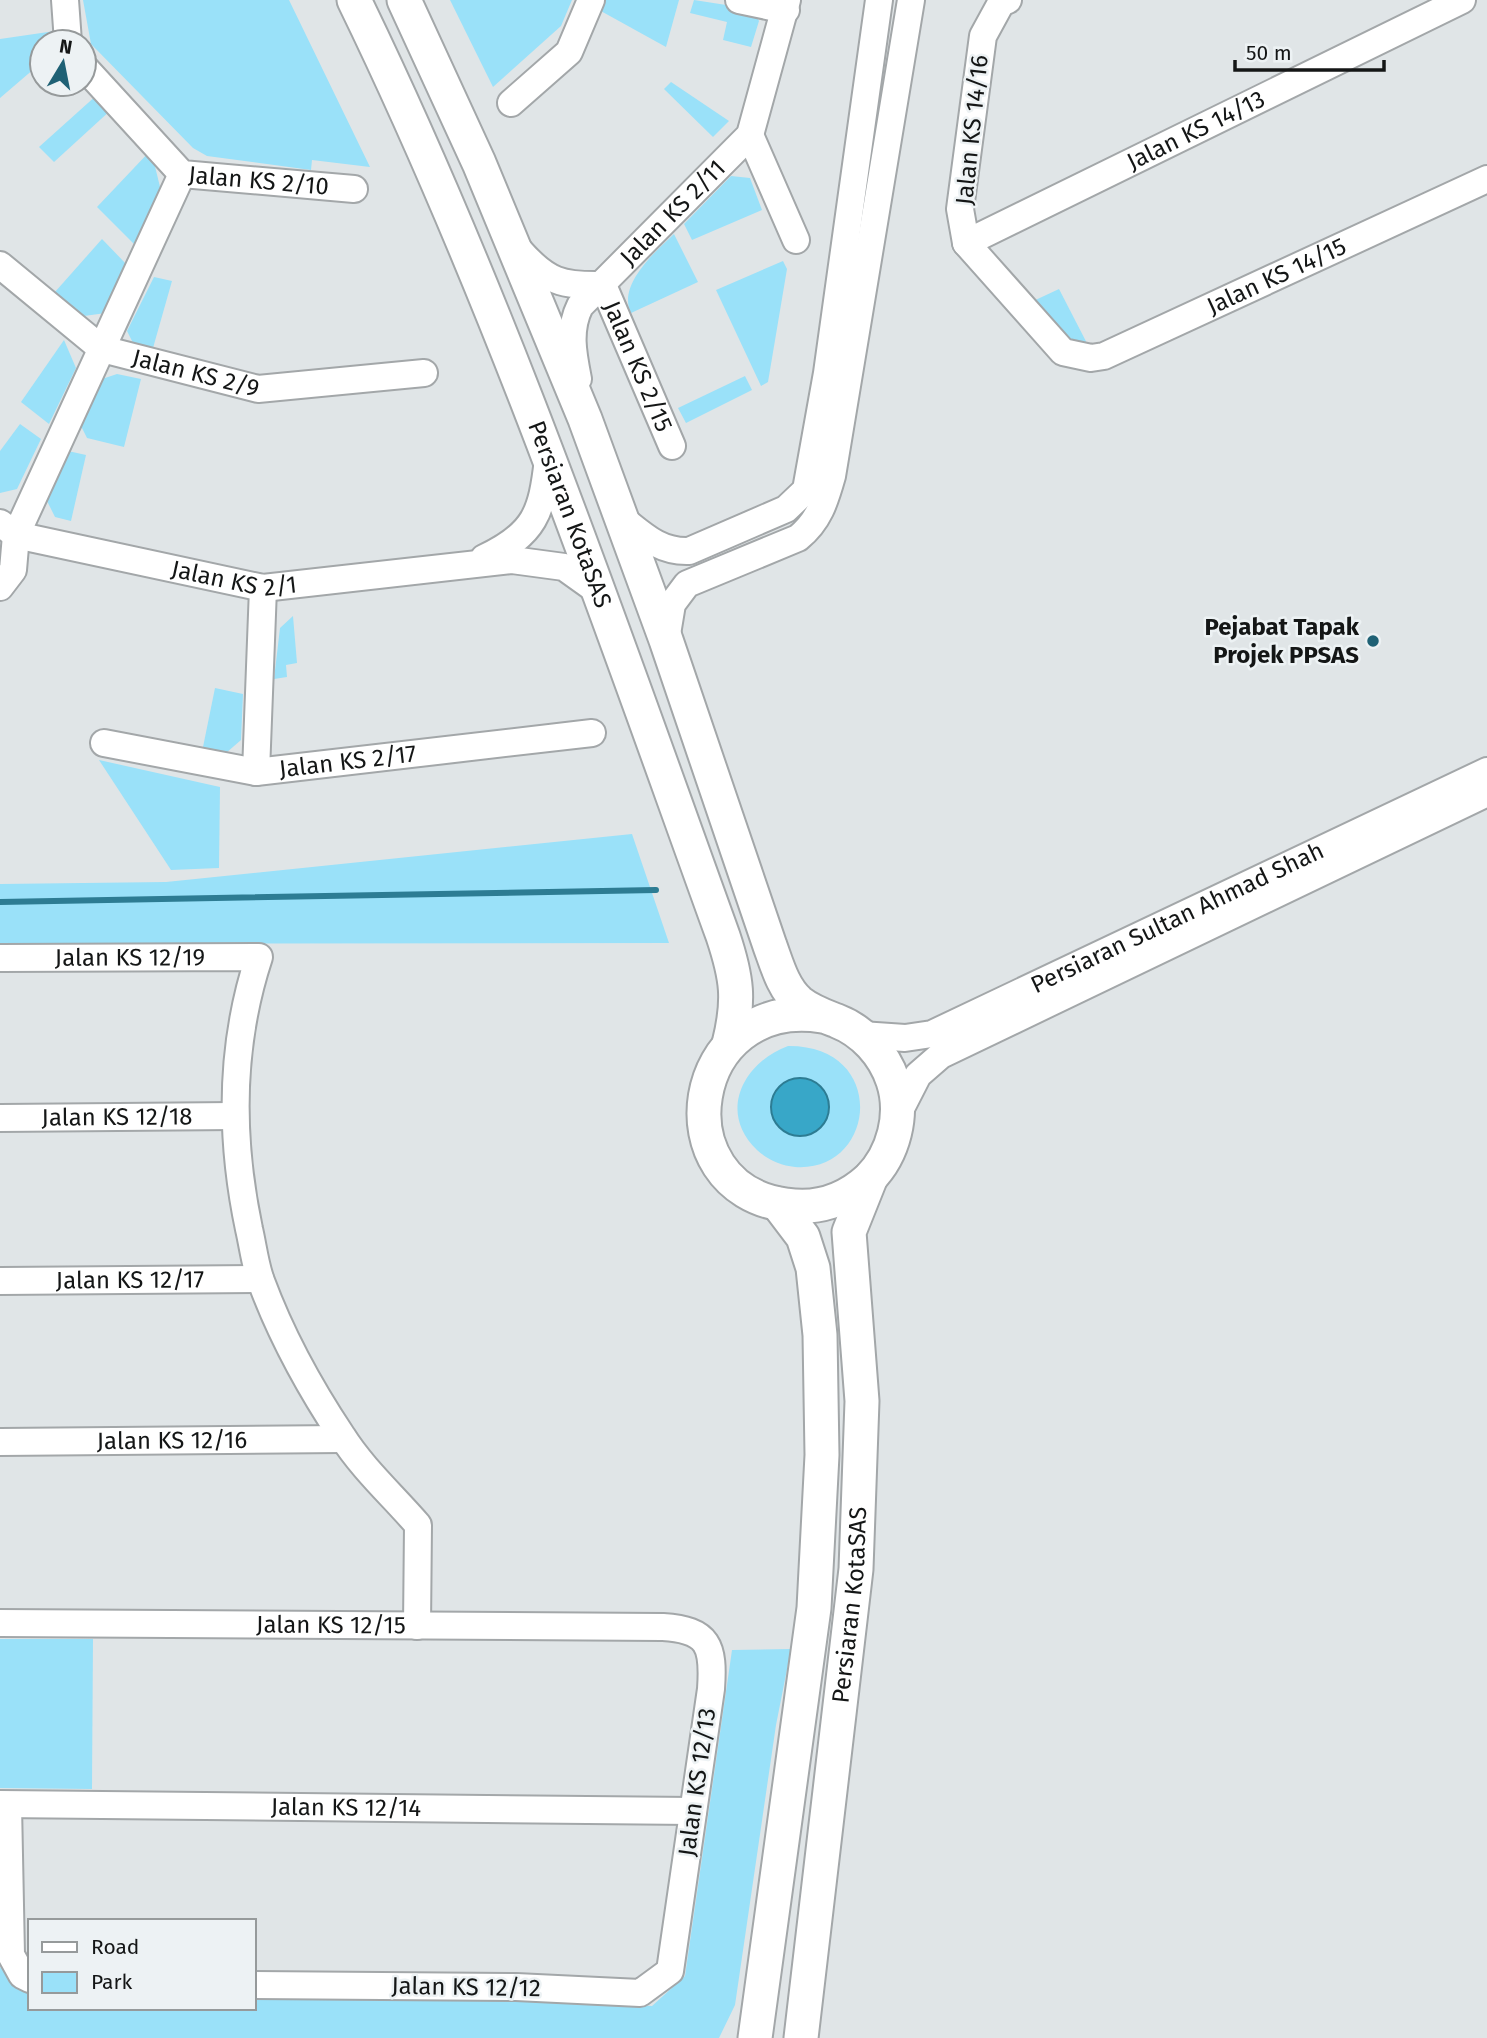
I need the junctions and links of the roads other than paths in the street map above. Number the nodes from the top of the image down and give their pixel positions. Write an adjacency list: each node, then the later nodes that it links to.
1 (65, 0): 11 (street)
2 (355, 0): 28 (main road, Persiaran KotaSAS)
3 (404, 0): 20 (main road, Persiaran KotaSAS)
4 (591, 0): 13 (street)
5 (739, 0): 10 (street)
6 (879, 0): 29 (street)
7 (911, 0): 35 (street)
8 (1462, 0): 19 (street, Jalan KS 14/13)
9 (1004, 2): 19 (street, Jalan KS 14/16)
10 (786, 5): 14 (street, Jalan KS 2/11)
11 (67, 28)
12 (98, 82): 15 (street, Jalan KS 2/10)
13 (512, 103)
14 (750, 135): 18 (street); 22 (street, Jalan KS 2/11)
15 (182, 174): 17 (street, Jalan KS 2/10); 23 (street)
16 (1487, 179): 24 (street, Jalan KS 14/15)
17 (354, 189)
18 (796, 240)
19 (967, 243): 24 (street, Jalan KS 14/16)
20 (512, 244): 22 (street); 26 (main road, Persiaran KotaSAS)
21 (0, 265): 23 (street, Jalan KS 2/9)
22 (603, 285): 26 (street, Jalan KS 2/11); 27 (street, Jalan KS 2/15)
23 (102, 349): 25 (street, Jalan KS 2/9); 30 (street)
24 (1063, 352)
25 (424, 373)
26 (585, 419): 29 (main road, Persiaran KotaSAS)
27 (672, 446)
28 (548, 458): 31 (street); 34 (main road, Persiaran KotaSAS)
29 (624, 520): 35 (main road, Persiaran KotaSAS)
30 (8, 529): 32 (street); 33 (street, Jalan KS 2/1)
31 (476, 562): 33 (street, Jalan KS 2/1); 34 (street, Jalan KS 2/1)
32 (0, 587)
33 (263, 588): 39 (street)
34 (599, 592): 44 (main road, Persiaran KotaSAS)
35 (666, 640): 42 (main road, Persiaran KotaSAS)
36 (592, 733): 39 (street, Jalan KS 2/17)
37 (104, 743): 39 (street, Jalan KS 2/17)
38 (1487, 771): 43 (street, Persiaran Sultan Ahmad Shah)
39 (256, 772)
40 (1487, 793): 46 (street, Persiaran Sultan Ahmad Shah)
41 (0, 958): 45 (street, Jalan KS 12/19)
42 (822, 1016): 43 (main road, Persiaran KotaSAS); 44 (main road, Persiaran KotaSAS)
43 (861, 1035): 46 (main road, Persiaran KotaSAS)
44 (729, 1044): 49 (main road, Persiaran KotaSAS)
45 (234, 1116): 47 (street, Jalan KS 12/18); 50 (street)
46 (897, 1116): 48 (main road, Persiaran KotaSAS)
47 (0, 1118)
48 (871, 1176): 49 (main road, Persiaran KotaSAS); 65 (main road, Persiaran KotaSAS)
49 (778, 1204): 59 (main road, Persiaran KotaSAS)
50 (260, 1279): 51 (street, Jalan KS 12/17); 52 (street)
51 (0, 1281)
52 (343, 1439): 53 (street, Jalan KS 12/16); 55 (street)
53 (0, 1442)
54 (0, 1623): 55 (street, Jalan KS 12/15)
55 (417, 1626): 56 (street, Jalan KS 12/15)
56 (663, 1627): 58 (street, Jalan KS 12/13)
57 (4, 1804): 58 (street, Jalan KS 12/14); 61 (street)
58 (693, 1811): 60 (street, Jalan KS 12/13)
59 (772, 1917): 63 (main road); 64 (main road)
60 (670, 1970): 62 (street, Jalan KS 12/12)
61 (28, 1978)
62 (256, 1985)
63 (734, 2038)
64 (755, 2038)
65 (801, 2038)

